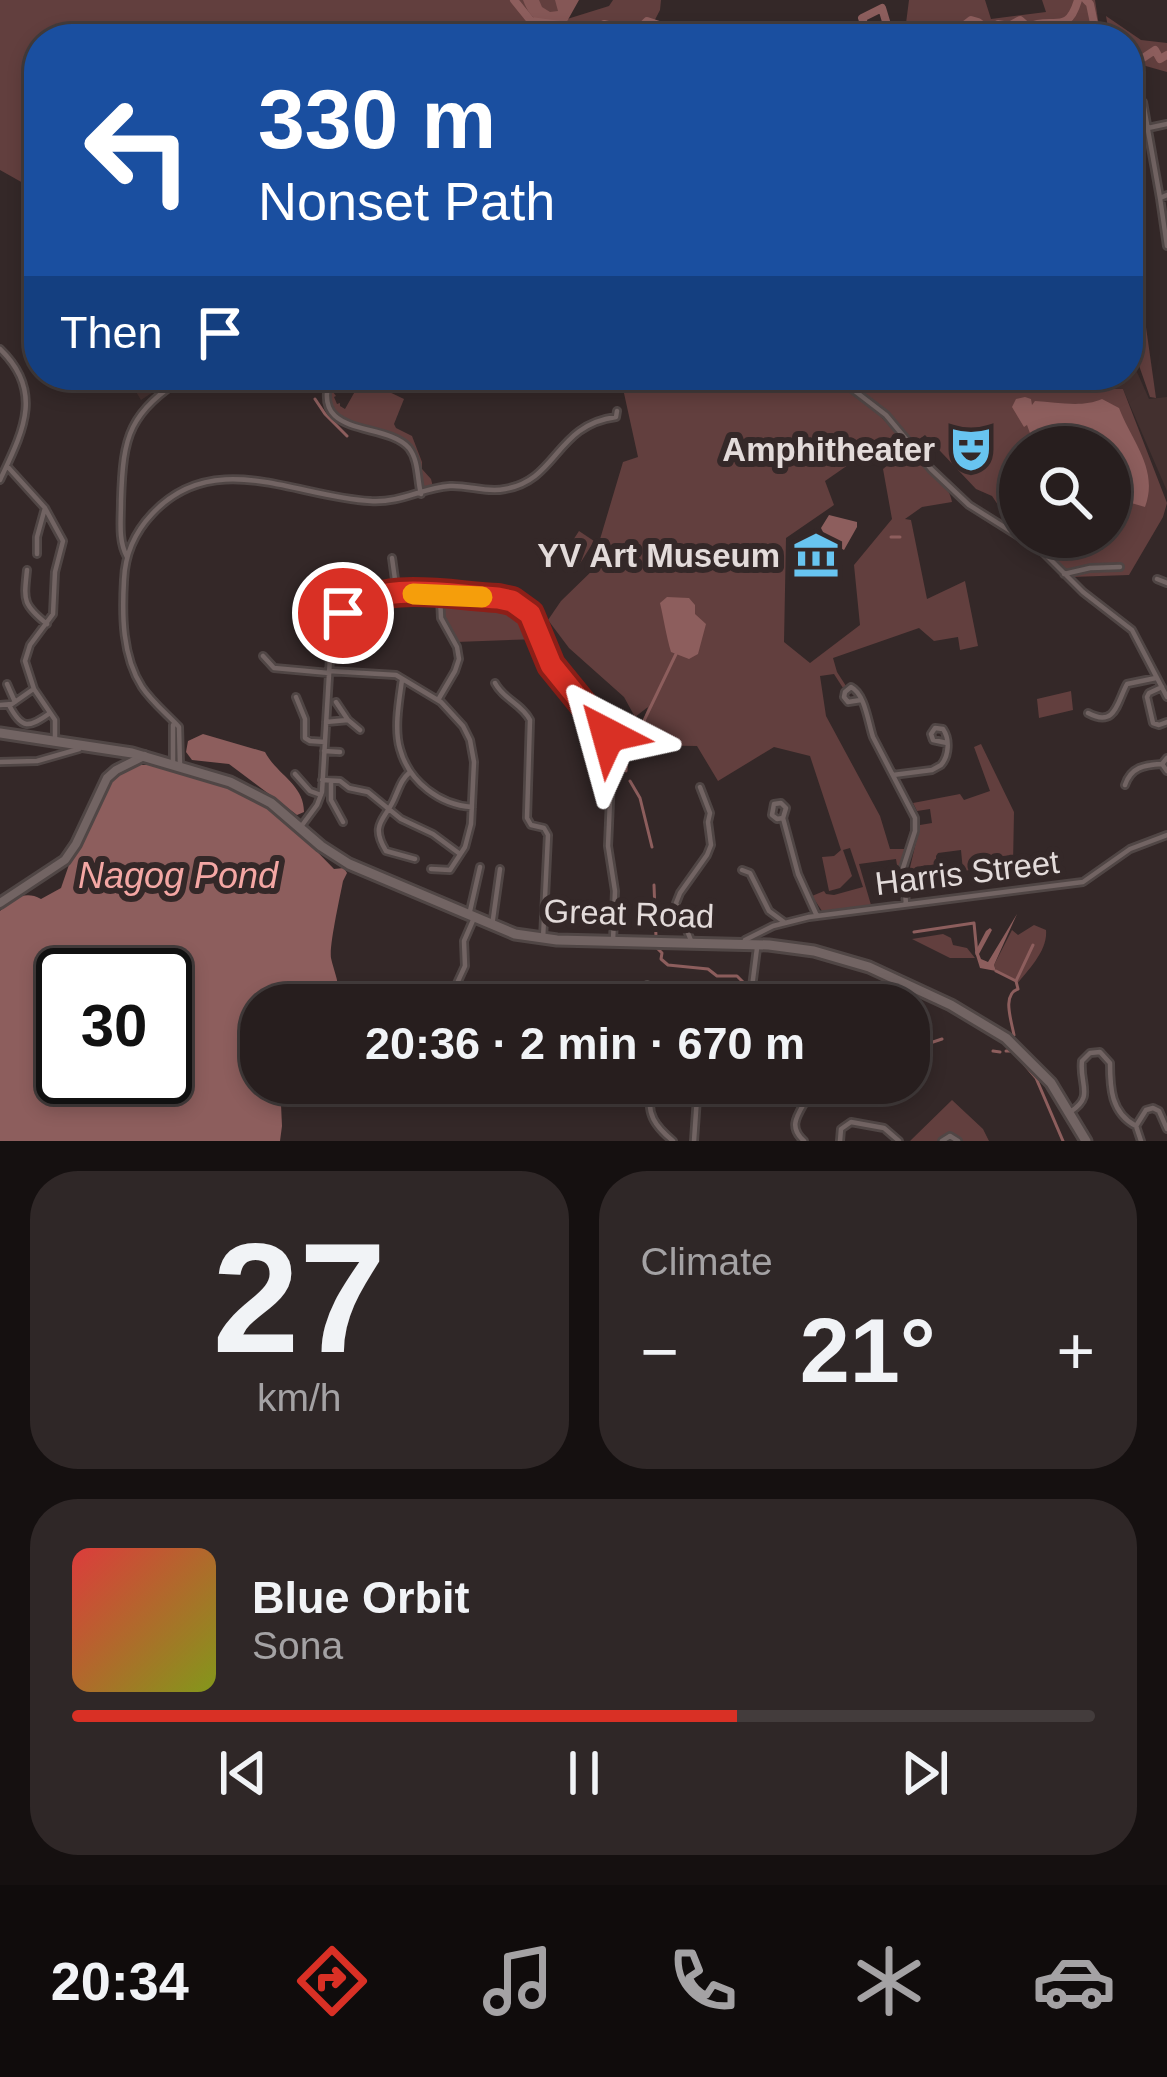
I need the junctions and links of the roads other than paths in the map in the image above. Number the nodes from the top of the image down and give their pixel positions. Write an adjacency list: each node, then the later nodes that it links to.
1 (1143, 106): 3 (street)
2 (1167, 124): 3 (street)
3 (1148, 128): 4 (street)
4 (1163, 196): 5 (street)
5 (1167, 246)
6 (0, 349): 11 (street)
7 (166, 390): 17 (street)
8 (327, 390): 13 (street)
9 (854, 390): 15 (street)
10 (617, 411): 13 (street)
11 (7, 466): 12 (street); 14 (street)
12 (0, 480)
13 (421, 494): 17 (street)
14 (45, 508): 16 (street); 25 (street)
15 (999, 524)
16 (37, 554)
17 (127, 557): 57 (street)
18 (392, 558): 23 (street)
19 (1049, 558): 22 (street)
20 (1120, 568): 22 (street)
21 (27, 570): 25 (street)
22 (1064, 574): 28 (street)
23 (397, 594): 24 (street); 27 (street)
24 (440, 595): 36 (street); 87 (street)
25 (46, 624): 33 (street)
26 (263, 656): 27 (street)
27 (329, 672): 29 (street); 44 (street)
28 (1157, 677): 32 (street); 42 (street)
29 (403, 679): 36 (street); 59 (street)
30 (495, 683): 86 (street)
31 (7, 684): 39 (street)
32 (1162, 687): 35 (street); 45 (street)
33 (34, 689): 39 (street); 41 (street)
34 (296, 697): 51 (street)
35 (1167, 697)
36 (438, 700): 67 (street)
37 (861, 700): 61 (street)
38 (336, 702): 43 (street)
39 (12, 704): 40 (street); 41 (street)
40 (0, 705)
41 (51, 712): 48 (street)
42 (1088, 713)
43 (348, 720): 44 (street); 46 (street)
44 (326, 722): 51 (street)
45 (1167, 722)
46 (360, 730)
47 (0, 733): 48 (main road, Great Road)
48 (55, 741): 50 (main road, Great Road)
49 (946, 742): 61 (street)
50 (83, 745): 52 (main road, Great Road); 55 (street)
51 (324, 747): 53 (street); 62 (street)
52 (122, 752): 54 (main road, Great Road); 58 (street)
53 (340, 752)
54 (144, 756): 57 (main road, Great Road); 58 (street)
55 (0, 762)
56 (1165, 764): 64 (street)
57 (177, 765): 71 (main road, Great Road)
58 (122, 767): 79 (street)
59 (410, 772): 67 (street); 68 (street)
60 (295, 774): 66 (street)
61 (893, 776): 80 (street)
62 (322, 780): 63 (street); 66 (street)
63 (331, 780): 68 (street); 70 (street)
64 (1124, 785)
65 (700, 787): 88 (street)
66 (321, 796): 71 (street)
67 (472, 807): 73 (street)
68 (388, 809): 73 (street); 74 (street)
69 (783, 818): 81 (street)
70 (343, 822)
71 (300, 828): 82 (main road, Great Road)
72 (1167, 836): 80 (street, Harris Street)
73 (460, 854): 76 (street)
74 (415, 859)
75 (480, 867): 82 (street)
76 (431, 869)
77 (500, 869): 84 (street)
78 (742, 870): 83 (street)
79 (0, 903)
80 (906, 904): 81 (street, Harris Street)
81 (818, 916): 83 (street, Harris Street)
82 (471, 917): 84 (main road, Great Road); 91 (street)
83 (784, 922): 85 (street, Harris Street)
84 (493, 926): 86 (main road, Great Road)
85 (764, 931): 89 (street, Harris Street); 90 (street)
86 (543, 939): 87 (main road, Great Road)
87 (613, 941): 88 (main road, Great Road)
88 (692, 943): 89 (main road, Great Road)
89 (740, 943): 90 (main road, Great Road)
90 (757, 944): 92 (street); 96 (main road, Great Road)
91 (456, 984)
92 (753, 984)
93 (649, 1104): 99 (street)
94 (697, 1104): 100 (street)
95 (803, 1104): 101 (street)
96 (1070, 1112): 97 (street); 106 (main road, Great Road)
97 (1136, 1126): 98 (street); 107 (street)
98 (1167, 1129)
99 (668, 1140)
100 (694, 1141)
101 (804, 1141)
102 (839, 1141): 103 (street)
103 (899, 1141)
104 (942, 1141): 105 (street)
105 (958, 1141)
106 (1086, 1141)
107 (1141, 1141)

